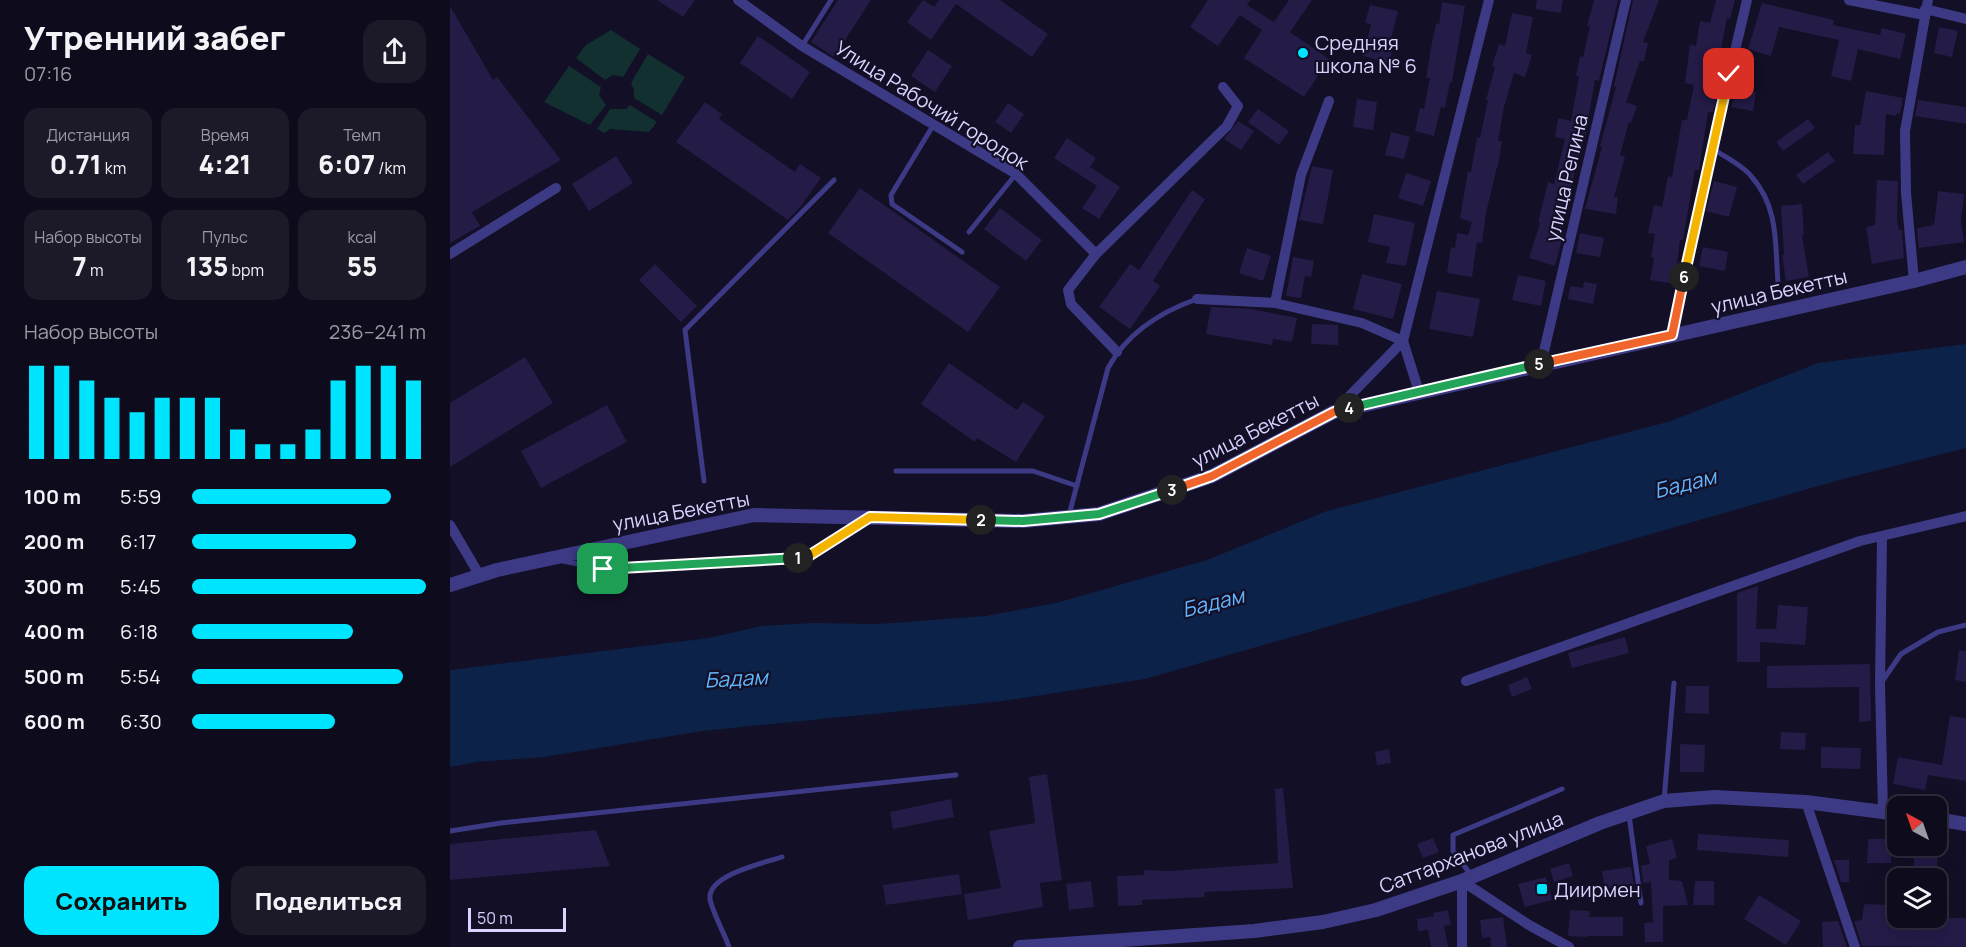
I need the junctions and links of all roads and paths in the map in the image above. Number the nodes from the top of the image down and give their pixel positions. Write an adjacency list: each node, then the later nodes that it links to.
1 (831, 0): 9 (lane)
2 (1489, 0): 27 (street)
3 (1626, 0): 29 (street, улица Репина)
4 (1747, 0): 13 (street)
5 (1849, 0): 7 (street)
6 (742, 1): 9 (street, Улица Рабочий городок)
7 (1926, 8): 8 (street); 22 (street)
8 (1966, 19)
9 (802, 46): 12 (street, Улица Рабочий городок)
10 (1223, 87): 20 (street)
11 (1329, 101): 25 (street)
12 (934, 124): 14 (street, Улица Рабочий городок); 18 (lane)
13 (1712, 148): 23 (lane); 26 (street)
14 (1016, 174): 17 (lane); 20 (street, Улица Рабочий городок)
15 (834, 180): 33 (lane)
16 (556, 188): 19 (street)
17 (969, 232)
18 (962, 252)
19 (450, 254)
20 (1096, 254): 28 (street)
21 (1966, 267): 22 (street, улица Бекетты)
22 (1914, 281): 26 (street, улица Бекетты)
23 (1778, 283)
24 (1197, 299): 25 (street); 28 (lane)
25 (1275, 303): 27 (street)
26 (1672, 335): 29 (street, улица Бекетты)
27 (1403, 341): 30 (street); 31 (street)
28 (1117, 352): 34 (lane)
29 (1541, 364): 30 (street, улица Бекетты)
30 (1419, 392): 31 (street, улица Бекетты)
31 (1334, 412): 37 (street, улица Бекетты)
32 (896, 471): 34 (lane)
33 (704, 481)
34 (1077, 486): 37 (lane)
35 (1966, 516): 39 (street)
36 (870, 517): 37 (street, улица Бекетты); 40 (street, улица Бекетты); 40 (lane)
37 (1068, 517)
38 (450, 525): 41 (street)
39 (1882, 538): 44 (street); 46 (street)
40 (552, 558): 41 (street, улица Бекетты)
41 (480, 576): 42 (street, улица Бекетты)
42 (450, 585)
43 (1966, 625): 46 (lane)
44 (1466, 681)
45 (1674, 683): 49 (lane)
46 (1880, 685): 51 (street)
47 (956, 775): 56 (lane)
48 (1562, 789): 58 (lane)
49 (1664, 801): 50 (street, Саттарханова улица); 52 (street, Саттарханова улица)
50 (1806, 802): 51 (street, Саттарханова улица); 64 (street)
51 (1882, 812): 53 (street, Саттарханова улица)
52 (1629, 813): 58 (street, Саттарханова улица); 59 (lane)
53 (1887, 813)
54 (1947, 821): 55 (street)
55 (1966, 824)
56 (450, 831)
57 (782, 857): 60 (lane)
58 (1467, 879): 61 (street, Саттарханова улица); 62 (street); 63 (street)
59 (1641, 903)
60 (729, 947)
61 (1020, 947)
62 (1462, 947)
63 (1569, 947)
64 (1855, 947)

